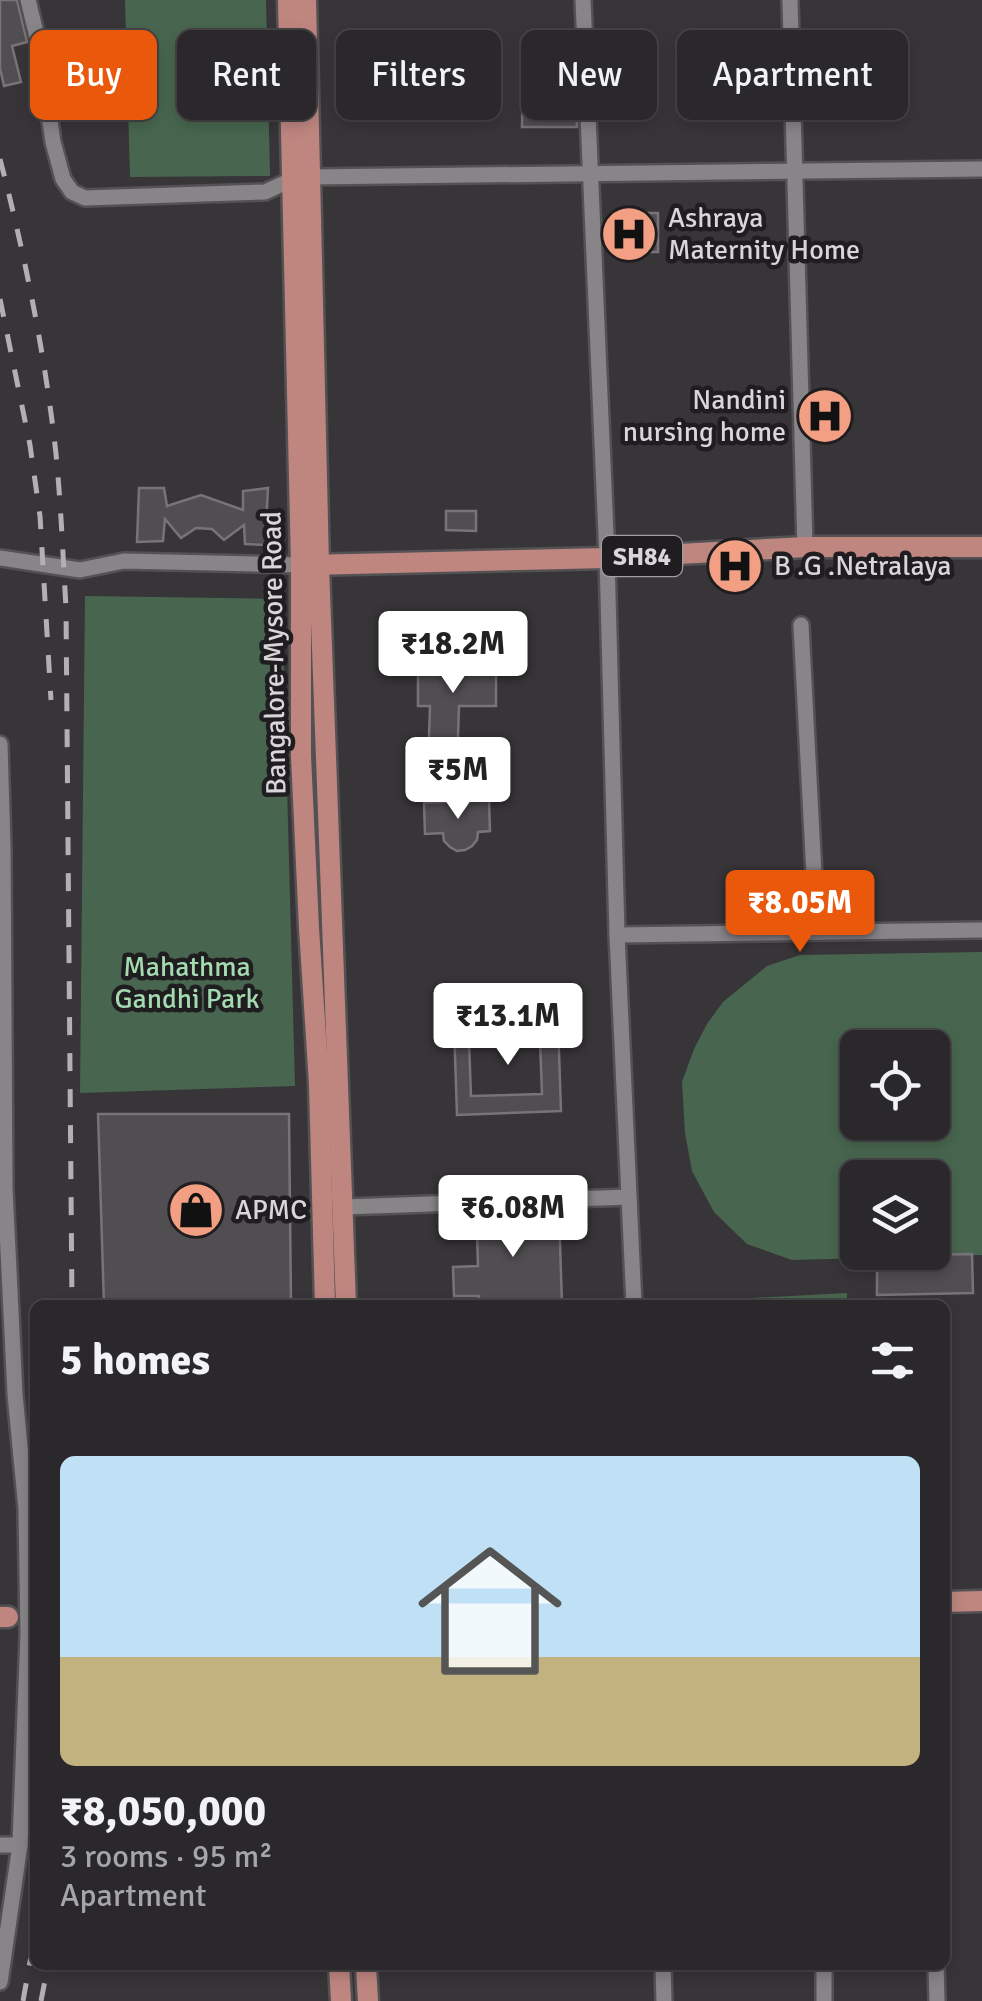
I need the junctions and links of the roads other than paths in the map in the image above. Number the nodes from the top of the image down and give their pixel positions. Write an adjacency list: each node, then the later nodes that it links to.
1 (28, 0): 9 (street)
2 (288, 0): 9 (main road, Bangalore-Mysore Road)
3 (306, 0): 9 (main road, Bangalore-Mysore Road)
4 (583, 0): 8 (street)
5 (790, 0): 7 (street)
6 (982, 169): 7 (street)
7 (794, 172): 8 (street); 11 (street)
8 (590, 174): 9 (street); 13 (street)
9 (301, 178): 14 (main road, Bangalore-Mysore Road)
10 (982, 546): 11 (main road, SH84)
11 (805, 547): 13 (main road, SH84)
12 (0, 558): 14 (street)
13 (606, 558): 14 (main road, SH84); 19 (street)
14 (310, 566): 22 (main road, Bangalore-Mysore Road); 23 (main road, Bangalore-Mysore Road)
15 (801, 625): 18 (street)
16 (0, 744): 20 (street)
17 (982, 930): 18 (street)
18 (817, 932): 19 (street)
19 (617, 936): 21 (street)
20 (2, 1189): 28 (street)
21 (628, 1198): 22 (street); 25 (street)
22 (343, 1207): 24 (main road, Bangalore-Mysore Road)
23 (325, 1300)
24 (346, 1300)
25 (634, 1300)
26 (982, 1600): 27 (main road)
27 (950, 1602)
28 (20, 1844): 29 (street); 30 (street)
29 (0, 1845)
30 (4, 1922): 36 (street)
31 (339, 1970): 37 (main road)
32 (366, 1970): 38 (main road)
33 (663, 1970): 39 (street)
34 (824, 1970): 40 (street)
35 (936, 1970): 41 (street)
36 (0, 1982)
37 (341, 2001)
38 (368, 2001)
39 (664, 2001)
40 (824, 2001)
41 (938, 2001)

